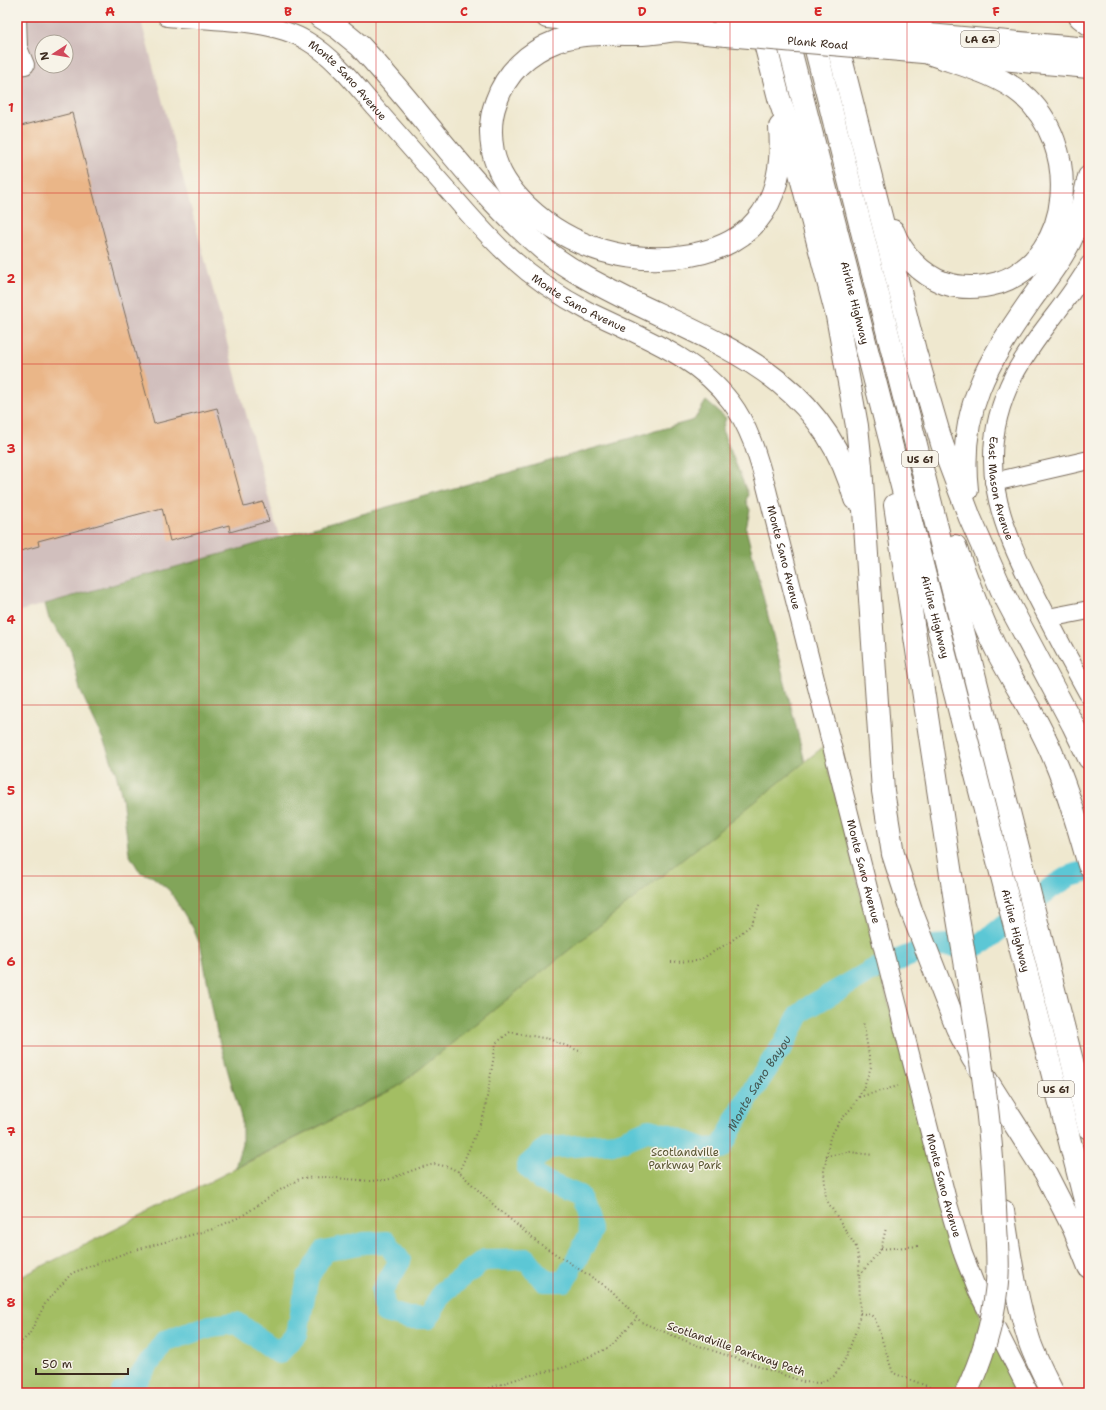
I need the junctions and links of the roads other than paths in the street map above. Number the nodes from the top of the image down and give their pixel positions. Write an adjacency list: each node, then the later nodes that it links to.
1 (17, 17): 17 (street)
2 (167, 17): 39 (street, Monte Sano Avenue)
3 (320, 17): 28 (main road)
4 (547, 17): 13 (main road, Plank Road / LA 67)
5 (758, 17): 19 (main road)
6 (782, 17): 25 (main road, Airline Highway / US 61)
7 (808, 17): 23 (main road, Airline Highway / US 61)
8 (831, 17): 21 (main road)
9 (923, 17): 14 (main road)
10 (1080, 17): 12 (main road)
11 (724, 23): 13 (main road, Plank Road / LA 67); 14 (main road, Plank Road / LA 67, bridge)
12 (1089, 24)
13 (679, 30): 19 (main road)
14 (875, 39): 15 (main road, Plank Road / LA 67); 16 (main road, Plank Road / LA 67)
15 (1089, 48)
16 (931, 54): 18 (main road, Plank Road / LA 67); 21 (main road)
17 (17, 66)
18 (1089, 67)
19 (779, 98): 28 (main road)
20 (1089, 177): 27 (main road)
21 (882, 220): 27 (main road)
22 (1089, 265): 26 (street, East Mason Avenue)
23 (911, 424): 33 (main road); 34 (main road, Airline Highway / US 61)
24 (1089, 460): 26 (street)
25 (902, 482): 35 (main road, bridge); 36 (main road, Airline Highway / US 61)
26 (994, 482): 30 (street, East Mason Avenue)
27 (970, 518): 32 (main road)
28 (864, 522): 37 (main road)
29 (1089, 610): 30 (street)
30 (1048, 618): 31 (street, East Mason Avenue)
31 (1089, 695)
32 (1089, 758)
33 (1089, 865)
34 (1089, 1128)
35 (993, 1157): 38 (main road, bridge); 40 (main road, bridge)
36 (1089, 1216)
37 (1089, 1267)
38 (966, 1393)
39 (1029, 1393)
40 (1053, 1393)

